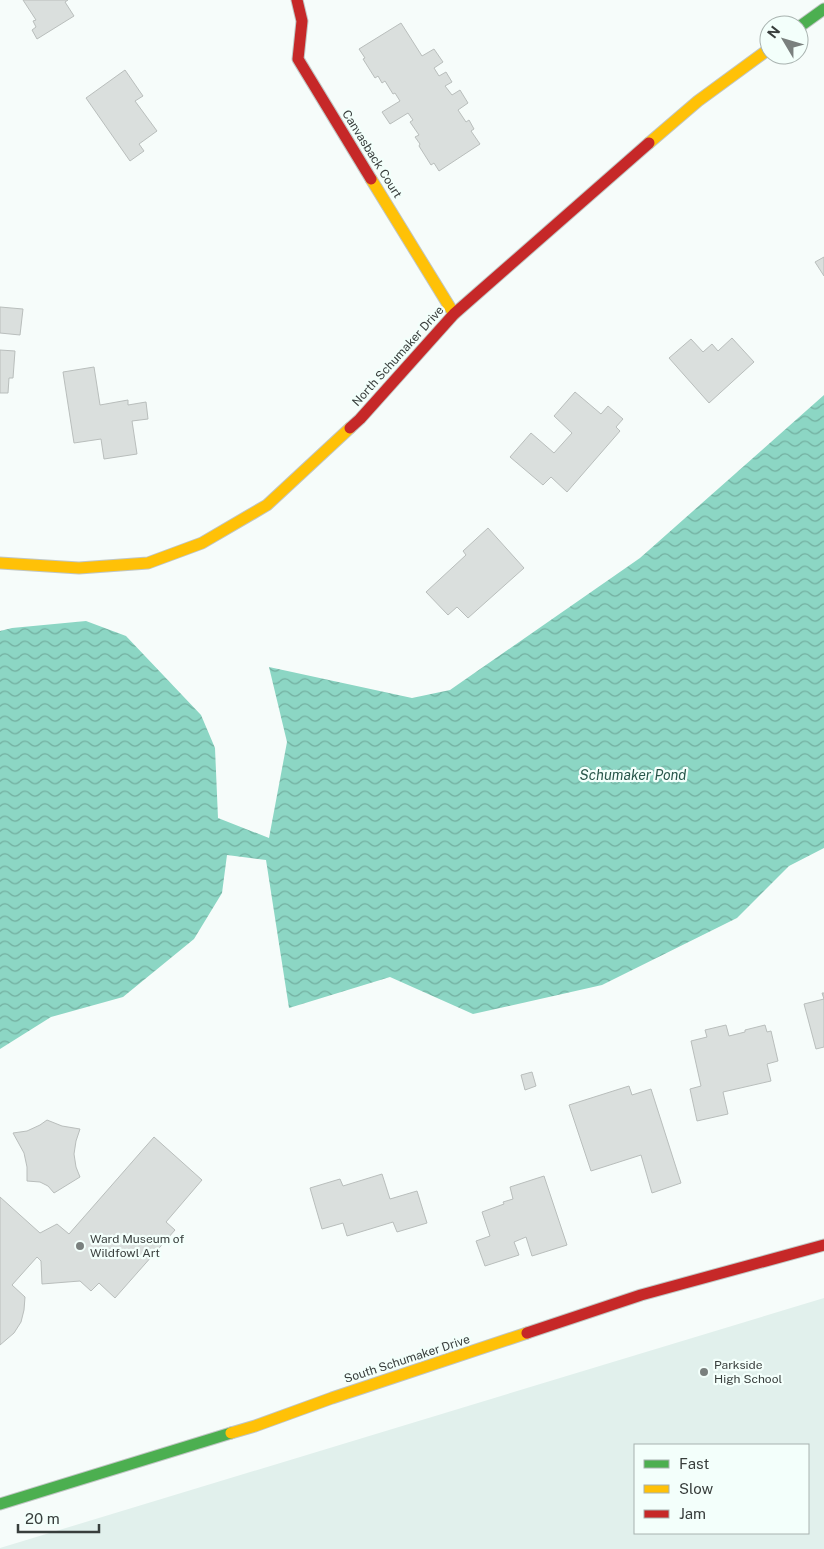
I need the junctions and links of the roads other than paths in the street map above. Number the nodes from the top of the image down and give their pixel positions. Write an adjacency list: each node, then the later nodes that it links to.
1 (297, 0): 5 (street, Canvasback Court)
2 (824, 9): 3 (street)
3 (809, 20)
4 (759, 56): 5 (street, North Schumaker Drive)
5 (454, 314): 6 (street, North Schumaker Drive)
6 (0, 563)
7 (824, 1245): 8 (street, South Schumaker Drive)
8 (0, 1504)

